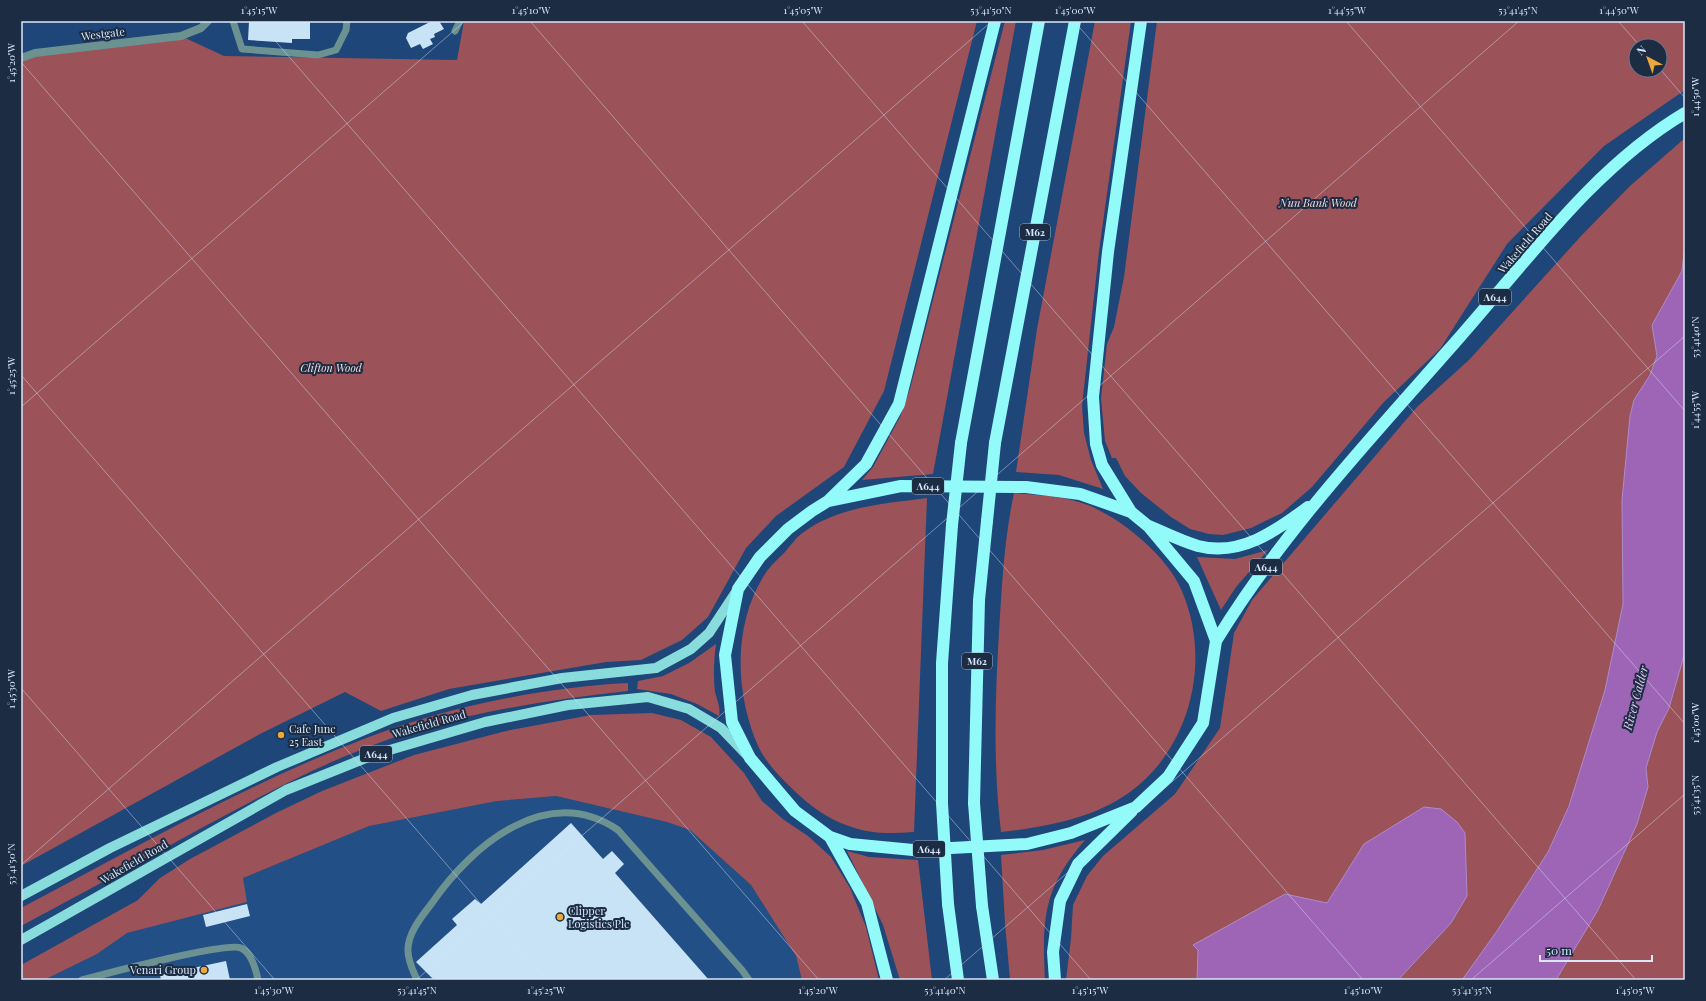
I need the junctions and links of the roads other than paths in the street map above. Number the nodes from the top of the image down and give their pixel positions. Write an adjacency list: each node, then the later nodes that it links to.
1 (208, 21): 10 (street, Westgate)
2 (232, 21): 3 (lane)
3 (347, 21)
4 (460, 21): 9 (lane)
5 (995, 21): 13 (highway)
6 (1039, 21): 28 (highway, bridge)
7 (1075, 21): 29 (highway, M62, bridge)
8 (1141, 21): 14 (highway)
9 (455, 31)
10 (21, 58)
11 (1685, 113): 12 (highway, Wakefield Road / A644)
12 (1322, 497): 15 (highway, Wakefield Road / A644); 17 (highway, Wakefield Road / A644)
13 (828, 501): 14 (highway, A644); 16 (highway, A644)
14 (1131, 512): 15 (highway, A644)
15 (1148, 526): 17 (highway, A644)
16 (738, 589): 18 (highway, A644); 21 (main road, Wakefield Road / A644)
17 (1216, 641): 19 (highway, A644)
18 (750, 758): 20 (highway, A644); 22 (main road, Wakefield Road / A644)
19 (1136, 807): 20 (highway, A644); 30 (highway)
20 (830, 837): 27 (highway)
21 (21, 896)
22 (21, 941)
23 (82, 980): 24 (lane)
24 (258, 980)
25 (417, 980): 26 (lane)
26 (749, 980)
27 (887, 980)
28 (958, 980)
29 (993, 980)
30 (1055, 980)

